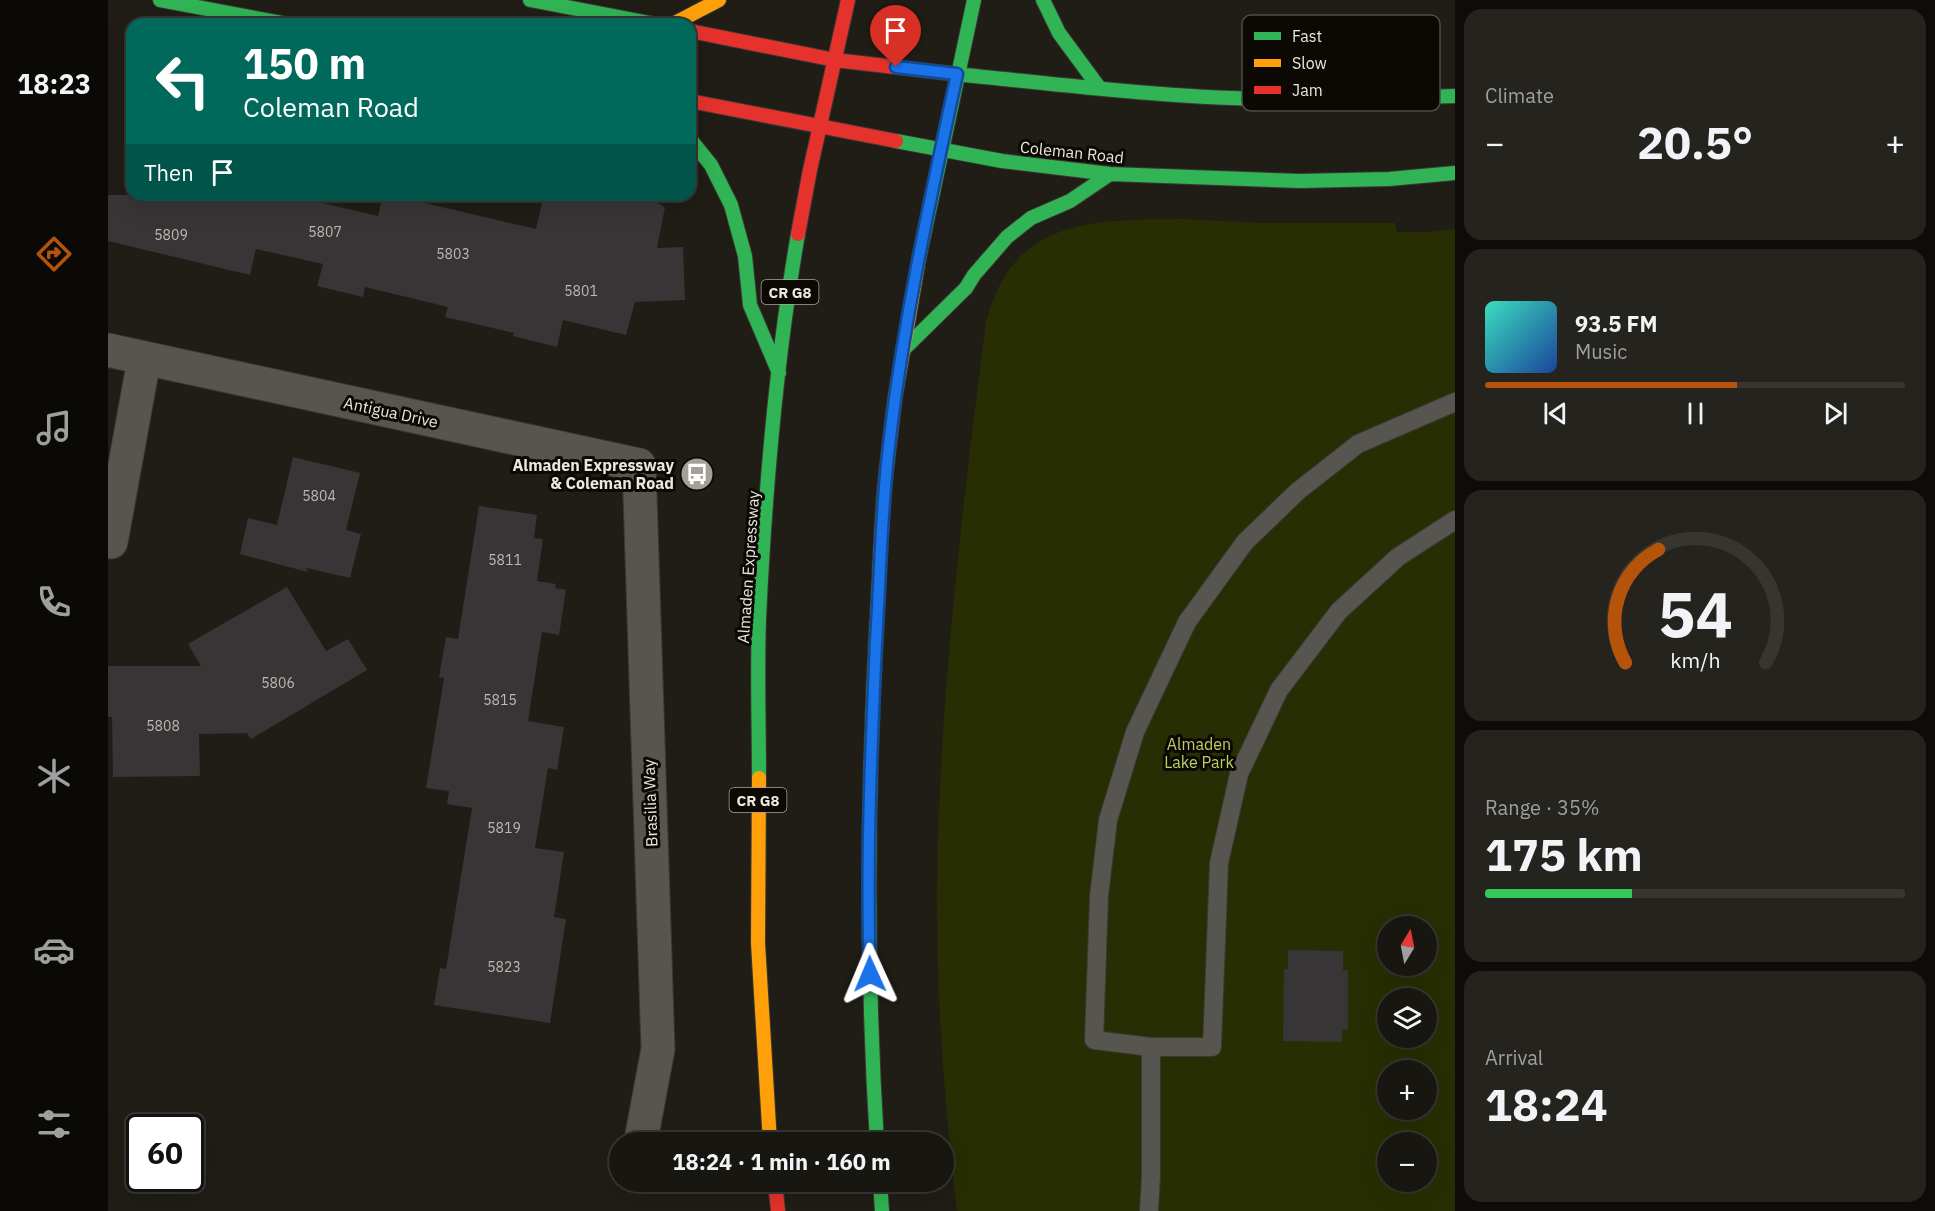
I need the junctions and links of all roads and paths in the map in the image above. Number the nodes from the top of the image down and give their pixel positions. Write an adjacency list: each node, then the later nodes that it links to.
1 (160, 0): 7 (main road)
2 (530, 0): 8 (main road)
3 (719, 0): 9 (main road)
4 (848, 0): 11 (main road, Almaden Expressway / CR G8)
5 (974, 0): 12 (main road)
6 (1043, 0): 13 (main road)
7 (255, 18)
8 (624, 18)
9 (684, 18)
10 (696, 32): 11 (main road)
11 (835, 60): 12 (main road); 18 (main road, Almaden Expressway / CR G8)
12 (957, 74): 13 (main road); 20 (main road)
13 (1098, 86): 16 (main road)
14 (1440, 96): 15 (main road)
15 (1455, 96)
16 (1242, 98)
17 (696, 102): 18 (main road, Coleman Road)
18 (820, 128): 20 (main road, Coleman Road); 26 (main road, Almaden Expressway / CR G8)
19 (696, 146): 26 (main road)
20 (941, 150): 22 (main road, Coleman Road); 24 (main road)
21 (1455, 173): 22 (main road, Coleman Road)
22 (1110, 174): 24 (main road)
23 (108, 350): 25 (street, Antigua Drive)
24 (903, 350): 34 (main road)
25 (144, 360): 28 (street, Antigua Drive); 30 (street)
26 (779, 373): 33 (main road, Almaden Expressway / CR G8)
27 (1455, 402): 31 (lane)
28 (639, 465): 32 (street, Brasilia Way)
29 (1455, 520): 31 (lane)
30 (111, 542)
31 (1151, 1047): 39 (lane)
32 (642, 1132)
33 (769, 1132)
34 (877, 1132)
35 (776, 1192): 37 (main road)
36 (881, 1192): 38 (main road)
37 (778, 1211)
38 (882, 1211)
39 (1149, 1211)

